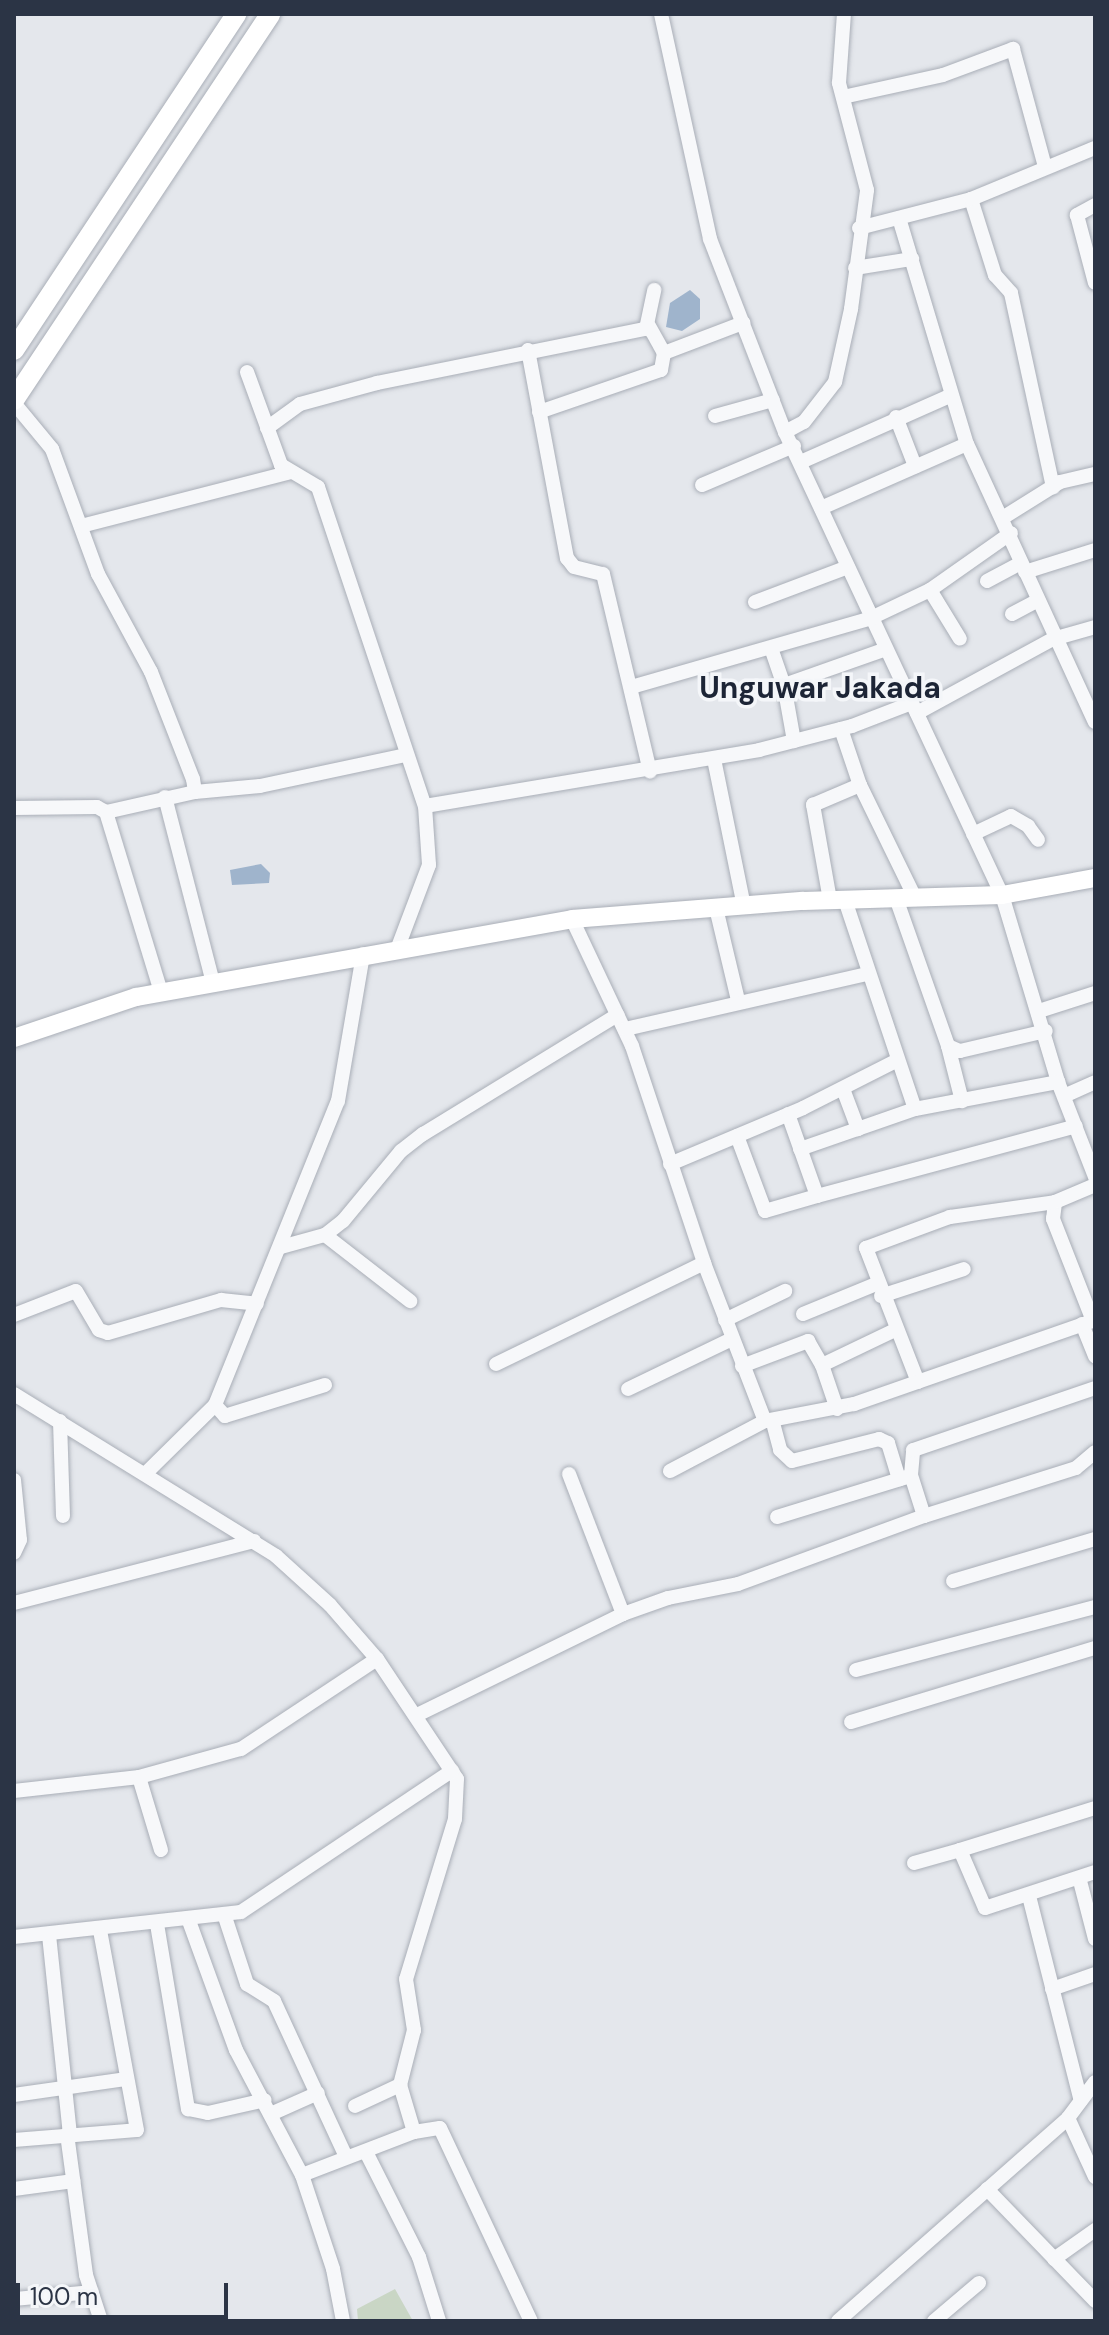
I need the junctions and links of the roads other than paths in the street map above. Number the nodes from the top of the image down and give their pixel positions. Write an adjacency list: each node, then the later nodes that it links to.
1 (236, 14): 18 (main road)
2 (270, 14): 24 (main road)
3 (661, 14): 16 (street)
4 (844, 14): 5 (street)
5 (843, 97): 7 (street); 11 (street)
6 (1095, 148): 7 (street)
7 (1045, 167): 8 (street)
8 (971, 199): 10 (street); 37 (street)
9 (1095, 205): 14 (street)
10 (899, 218): 11 (street); 12 (street)
11 (859, 228): 13 (street)
12 (912, 259): 13 (street); 22 (street)
13 (855, 268): 29 (street)
14 (1095, 283)
15 (654, 290): 17 (street)
16 (743, 323): 20 (street); 23 (street)
17 (649, 326): 19 (street); 20 (street)
18 (14, 350)
19 (528, 350): 25 (street); 28 (street)
20 (664, 353): 25 (street)
21 (247, 372): 28 (street)
22 (950, 396): 27 (street); 30 (street)
23 (773, 400): 26 (street); 29 (street)
24 (14, 401): 40 (street)
25 (539, 412): 57 (street)
26 (715, 416)
27 (896, 417): 32 (street); 33 (street)
28 (267, 428): 34 (street)
29 (785, 432): 31 (street)
30 (967, 444): 33 (street); 39 (street)
31 (794, 446): 32 (street); 36 (street)
32 (803, 461): 38 (street)
33 (915, 466): 38 (street)
34 (288, 473): 40 (street); 62 (street)
35 (1095, 474): 37 (street)
36 (702, 485)
37 (1053, 488): 39 (street)
38 (821, 508): 43 (street)
39 (1004, 517): 41 (street)
40 (81, 526): 66 (street)
41 (1011, 533): 44 (street); 46 (street)
42 (1095, 550): 44 (street)
43 (848, 567): 48 (street); 50 (street)
44 (1023, 568): 45 (street); 47 (street)
45 (987, 581)
46 (930, 590): 50 (street); 52 (street)
47 (1036, 601): 49 (street); 53 (street)
48 (755, 602)
49 (1012, 614)
50 (871, 618): 54 (street); 55 (street)
51 (1095, 627): 53 (street)
52 (960, 639)
53 (1053, 639): 58 (street); 59 (street)
54 (771, 648): 56 (street); 57 (street)
55 (886, 649): 56 (street); 58 (street)
56 (784, 685): 61 (street)
57 (631, 687): 64 (street)
58 (914, 708): 60 (street); 71 (street)
59 (1095, 722)
60 (841, 729): 61 (street); 65 (street)
61 (794, 741): 63 (street)
62 (406, 755): 66 (street); 68 (street)
63 (714, 759): 64 (street); 78 (street)
64 (650, 771): 68 (street)
65 (860, 785): 76 (street); 77 (street)
66 (195, 792): 67 (street)
67 (165, 797): 70 (street); 84 (street)
68 (425, 806): 81 (street)
69 (14, 808): 70 (street)
70 (106, 812): 85 (street)
71 (973, 834): 72 (street); 74 (street)
72 (1038, 840)
73 (1095, 878): 74 (street)
74 (1002, 895): 76 (street); 88 (street)
75 (896, 898): 76 (street); 77 (street); 93 (street)
76 (915, 898)
77 (837, 900): 78 (street); 83 (street)
78 (744, 906): 79 (street)
79 (716, 908): 80 (street); 87 (street)
80 (572, 919): 81 (street); 89 (street)
81 (398, 947): 82 (street)
82 (363, 954): 84 (street); 111 (street)
83 (868, 974): 87 (street); 94 (street)
84 (213, 982): 85 (street)
85 (161, 992): 92 (street)
86 (1095, 993): 88 (street)
87 (738, 1000): 90 (street)
88 (1039, 1011): 91 (street)
89 (617, 1015): 90 (street); 110 (street)
90 (625, 1029): 105 (street)
91 (1046, 1031): 93 (street); 97 (street)
92 (14, 1038)
93 (948, 1046): 98 (street)
94 (896, 1061): 96 (street); 99 (street)
95 (1095, 1082): 97 (street)
96 (843, 1089): 100 (street); 102 (street)
97 (1061, 1089): 98 (street); 101 (street)
98 (962, 1101): 99 (street)
99 (915, 1109): 102 (street)
100 (788, 1114): 103 (street); 104 (street)
101 (1076, 1126): 106 (street); 108 (street)
102 (858, 1129): 104 (street)
103 (737, 1136): 105 (street); 108 (street)
104 (800, 1149): 108 (street)
105 (670, 1164): 112 (street)
106 (1095, 1177)
107 (1095, 1185): 109 (street)
108 (817, 1196)
109 (1055, 1202): 114 (street); 121 (street)
110 (325, 1235): 111 (street); 116 (street)
111 (281, 1247): 117 (street)
112 (704, 1263): 120 (street); 125 (street)
113 (964, 1269): 114 (street)
114 (879, 1290): 118 (street); 122 (street)
115 (785, 1291): 120 (street)
116 (410, 1301)
117 (257, 1304): 119 (street); 133 (street)
118 (803, 1314)
119 (14, 1315)
120 (725, 1320): 123 (street)
121 (1090, 1322): 124 (street); 128 (street)
122 (895, 1330): 126 (street); 128 (street)
123 (732, 1339): 127 (street); 131 (street)
124 (1095, 1357)
125 (496, 1364)
126 (822, 1365): 127 (street); 134 (street)
127 (742, 1366): 136 (street)
128 (918, 1382): 134 (street)
129 (325, 1385): 133 (street)
130 (1095, 1388): 141 (street)
131 (628, 1389)
132 (14, 1394): 135 (street)
133 (215, 1405): 139 (street)
134 (837, 1409): 136 (street)
135 (60, 1421): 139 (street); 143 (street)
136 (769, 1422): 138 (street); 141 (street)
137 (1095, 1452): 144 (street)
138 (670, 1471)
139 (145, 1474): 147 (street)
140 (569, 1474): 152 (street)
141 (905, 1477): 144 (street); 145 (street)
142 (14, 1480): 148 (street)
143 (63, 1516)
144 (924, 1516): 152 (street)
145 (777, 1517)
146 (1095, 1539): 149 (street)
147 (254, 1541): 150 (street); 154 (street)
148 (14, 1553)
149 (953, 1581)
150 (14, 1603)
151 (1095, 1607): 155 (street)
152 (623, 1614): 156 (street)
153 (1095, 1648): 157 (street)
154 (377, 1659): 156 (street); 159 (street)
155 (856, 1670)
156 (417, 1715): 158 (street)
157 (851, 1722)
158 (452, 1771): 168 (street); 179 (street)
159 (139, 1777): 160 (street); 162 (street)
160 (14, 1791)
161 (1095, 1808): 163 (street)
162 (161, 1850)
163 (960, 1850): 164 (street); 167 (street)
164 (914, 1863)
165 (1095, 1872): 166 (street)
166 (1080, 1881): 167 (street); 174 (street)
167 (1029, 1896): 176 (street)
168 (225, 1917): 169 (street); 181 (street)
169 (189, 1921): 170 (street); 185 (street)
170 (157, 1924): 171 (street); 185 (street)
171 (100, 1930): 172 (street); 177 (street)
172 (49, 1935): 173 (street); 180 (street)
173 (14, 1937)
174 (1095, 1939)
175 (1095, 1974): 176 (street)
176 (1052, 1989): 183 (street)
177 (127, 2079): 180 (street); 188 (street)
178 (1095, 2082): 183 (street)
179 (400, 2085): 184 (street); 187 (street)
180 (66, 2089): 182 (street); 188 (street)
181 (318, 2093): 185 (street); 191 (street)
182 (14, 2095)
183 (1081, 2101): 186 (street)
184 (355, 2106)
185 (269, 2107): 192 (street)
186 (1068, 2118): 193 (street); 196 (street)
187 (414, 2132): 190 (street); 206 (street)
188 (68, 2134): 189 (street); 194 (street)
189 (14, 2140)
190 (366, 2152): 191 (street); 205 (street)
191 (346, 2157): 192 (street)
192 (302, 2175): 204 (street)
193 (1095, 2177)
194 (73, 2181): 195 (street); 200 (street)
195 (14, 2189)
196 (987, 2189): 198 (street); 207 (street)
197 (1095, 2230): 198 (street)
198 (1054, 2259): 202 (street)
199 (979, 2283): 208 (street)
200 (92, 2292): 201 (street); 203 (street)
201 (14, 2299)
202 (1095, 2301)
203 (101, 2321)
204 (343, 2321)
205 (439, 2321)
206 (531, 2321)
207 (838, 2321)
208 (934, 2321)

